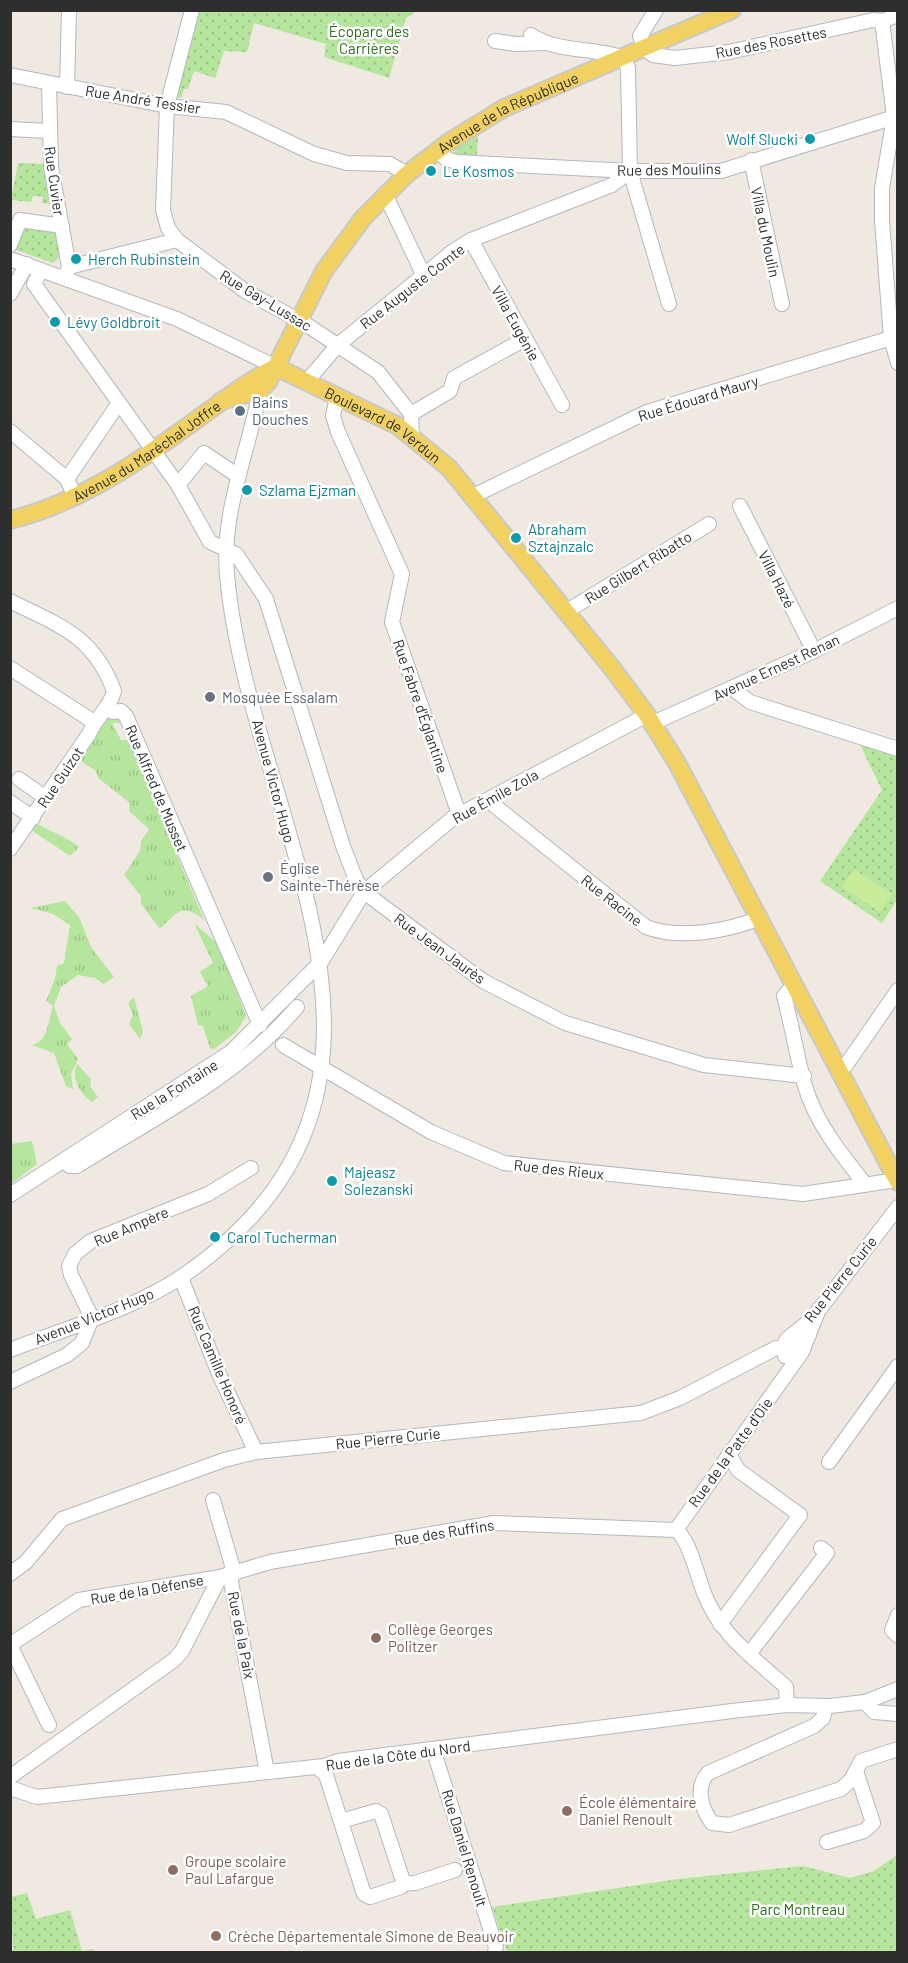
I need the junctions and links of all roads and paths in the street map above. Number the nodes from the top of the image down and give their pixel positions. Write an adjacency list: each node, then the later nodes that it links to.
1 (69, 10): 14 (street)
2 (192, 10): 15 (street, Rue Gay-Lussac)
3 (656, 10): 10 (street)
4 (732, 10): 10 (main road, Avenue de la République)
5 (897, 15): 6 (street, Rue des Rosettes)
6 (882, 21): 10 (street, Rue des Rosettes); 16 (street)
7 (531, 35): 9 (street)
8 (495, 41): 9 (street)
9 (548, 44): 11 (street)
10 (645, 49): 11 (main road, Avenue de la République)
11 (624, 58): 19 (main road, Avenue de la République); 21 (street)
12 (10, 75): 13 (street, Rue André Tessier)
13 (49, 83): 14 (street, Rue André Tessier); 18 (street, Rue Cuvier)
14 (67, 87): 15 (street, Rue André Tessier)
15 (167, 106): 22 (street, Rue André Tessier); 25 (street, Rue Gay-Lussac)
16 (896, 117): 20 (street, Rue des Moulins); 38 (street)
17 (10, 129): 18 (street)
18 (49, 132): 24 (street, Rue Cuvier)
19 (438, 150): 21 (street, Rue des Moulins); 22 (main road, Avenue de la République)
20 (751, 160): 21 (street, Rue des Moulins); 36 (street, Villa du Moulin)
21 (630, 171): 26 (street, Rue Auguste Comte); 35 (street)
22 (407, 174): 23 (main road, Avenue de la République)
23 (385, 194): 32 (street); 37 (main road, Avenue de la République)
24 (62, 226): 27 (street); 31 (street, Rue Cuvier)
25 (177, 240): 31 (street); 37 (street, Rue Gay-Lussac)
26 (471, 240): 32 (street, Rue Auguste Comte); 39 (street, Villa Eugénie)
27 (10, 245)
28 (10, 259): 29 (street, Boulevard de Verdun)
29 (27, 264): 30 (street, Boulevard de Verdun); 34 (street)
30 (41, 270): 31 (street, Boulevard de Verdun); 33 (street)
31 (67, 272): 42 (street, Boulevard de Verdun)
32 (423, 274): 40 (street, Rue Auguste Comte)
33 (34, 284): 34 (street); 47 (street, Rue Jean Jaurès)
34 (13, 289)
35 (669, 304)
36 (782, 304)
37 (300, 320): 40 (street, Rue Gay-Lussac); 42 (main road, Avenue de la République)
38 (894, 337): 41 (street); 58 (street, Rue Édouard Maury)
39 (525, 339): 48 (street, Villa Eugénie); 49 (street, Villa Eugénie)
40 (338, 345): 43 (street, Rue Auguste Comte); 49 (street, Rue Gay-Lussac)
41 (897, 363)
42 (276, 367): 43 (main road, Boulevard de Verdun); 44 (main road, Avenue de la République); 46 (main road, Avenue du Maréchal Joffre)
43 (307, 381): 45 (main road, Boulevard de Verdun)
44 (260, 390): 46 (main road); 55 (street, Avenue Victor Hugo)
45 (337, 396): 51 (main road, Boulevard de Verdun); 80 (street, Rue Fabre d'Églantine)
46 (221, 401): 53 (main road, Avenue du Maréchal Joffre)
47 (119, 403): 53 (street, Rue Jean Jaurès); 56 (street)
48 (562, 405)
49 (411, 414): 51 (street)
50 (10, 431): 56 (street)
51 (412, 436): 58 (main road, Boulevard de Verdun)
52 (213, 441): 54 (street)
53 (152, 451): 57 (street, Rue Jean Jaurès); 59 (main road, Avenue du Maréchal Joffre)
54 (204, 453): 55 (street); 57 (street)
55 (238, 476): 63 (street, Avenue Victor Hugo)
56 (67, 479): 59 (street)
57 (178, 485): 63 (street, Rue Jean Jaurès)
58 (473, 496): 68 (main road, Boulevard de Verdun)
59 (75, 497): 61 (main road, Avenue du Maréchal Joffre)
60 (740, 506): 69 (street, Villa Hazé)
61 (10, 520)
62 (709, 524): 68 (street, Rue Gilbert Ribatto)
63 (231, 553): 64 (street, Avenue Victor Hugo); 65 (street, Rue Jean Jaurès)
64 (232, 575): 65 (street); 85 (street, Avenue Victor Hugo)
65 (252, 579): 83 (street, Rue Jean Jaurès)
66 (10, 601): 72 (street, Rue Alfred de Musset)
67 (897, 608): 69 (street, Avenue Ernest Renan)
68 (567, 611): 73 (main road, Boulevard de Verdun)
69 (814, 651): 71 (street, Avenue Ernest Renan)
70 (10, 668): 74 (street)
71 (732, 688): 73 (street, Avenue Ernest Renan); 75 (street)
72 (114, 705): 74 (street, Rue Guizot); 89 (street, Rue Alfred de Musset)
73 (650, 719): 78 (street, Rue Émile Zola); 84 (main road, Boulevard de Verdun)
74 (94, 722): 77 (street, Rue Guizot)
75 (897, 749)
76 (19, 779): 77 (street)
77 (46, 798): 81 (street, Rue Guizot)
78 (490, 798): 80 (street, Rue Émile Zola); 84 (street, Rue Racine)
79 (10, 802): 81 (street)
80 (459, 814): 83 (street, Rue Émile Zola)
81 (33, 818): 82 (street, Rue Guizot)
82 (10, 849)
83 (364, 892): 85 (street, Rue Émile Zola); 93 (street, Rue Jean Jaurès)
84 (760, 918): 86 (main road, Boulevard de Verdun)
85 (321, 962): 89 (street, Rue la Fontaine); 91 (street, Avenue Victor Hugo)
86 (794, 985): 92 (main road, Boulevard de Verdun); 93 (street)
87 (895, 999): 92 (street)
88 (297, 1007): 90 (street)
89 (260, 1025): 94 (street, Rue la Fontaine)
90 (277, 1041): 91 (street, Rue des Rieux); 94 (street)
91 (321, 1068): 97 (street, Rue des Rieux); 100 (street, Avenue Victor Hugo)
92 (839, 1070): 96 (main road, Boulevard de Verdun)
93 (804, 1076): 97 (street)
94 (64, 1161): 98 (street, Rue la Fontaine)
95 (251, 1168): 102 (street, Rue Ampère)
96 (897, 1181): 97 (street, Rue des Rieux)
97 (865, 1184)
98 (10, 1195)
99 (897, 1207): 101 (street, Rue Pierre Curie)
100 (183, 1276): 102 (street, Avenue Victor Hugo); 109 (street, Rue Camille Honoré)
101 (819, 1309): 103 (street, Rue de la Patte d'Oie); 105 (street, Rue Pierre Curie)
102 (93, 1318): 104 (street, Avenue Victor Hugo); 108 (street)
103 (809, 1335): 105 (street, Rue Pierre Curie); 107 (street, Rue de la Patte d'Oie)
104 (10, 1350)
105 (784, 1350): 107 (street); 109 (street, Rue Pierre Curie)
106 (897, 1365): 111 (street)
107 (785, 1376): 110 (street, Rue de la Patte d'Oie)
108 (10, 1382)
109 (256, 1452): 115 (street, Rue Pierre Curie)
110 (729, 1454): 113 (street, Rue de la Patte d'Oie); 118 (street)
111 (829, 1462)
112 (213, 1500): 116 (street, Rue de la Paix)
113 (676, 1530): 116 (street, Rue des Ruffins); 118 (street)
114 (821, 1548): 120 (street)
115 (10, 1574)
116 (226, 1574): 126 (street, Rue de la Défense); 131 (street, Rue de la Paix); 132 (street)
117 (897, 1615): 119 (street)
118 (720, 1624): 120 (street)
119 (897, 1636)
120 (750, 1654): 123 (street)
121 (897, 1689): 122 (street)
122 (866, 1702): 124 (street); 125 (street)
123 (787, 1705): 124 (street); 127 (street, Rue de la Côte du Nord)
124 (826, 1706): 130 (street)
125 (897, 1714)
126 (48, 1725)
127 (433, 1749): 129 (street, Rue de la Côte du Nord); 138 (street, Rue Daniel Renoult)
128 (897, 1749): 130 (street)
129 (317, 1767): 131 (street, Rue de la Côte du Nord); 134 (street)
130 (856, 1771): 135 (street)
131 (267, 1772): 133 (street, Rue de la Côte du Nord)
132 (10, 1777)
133 (10, 1788)
134 (341, 1821): 137 (street); 137 (street)
135 (827, 1842)
136 (455, 1870): 137 (street)
137 (402, 1884)
138 (492, 1951)

